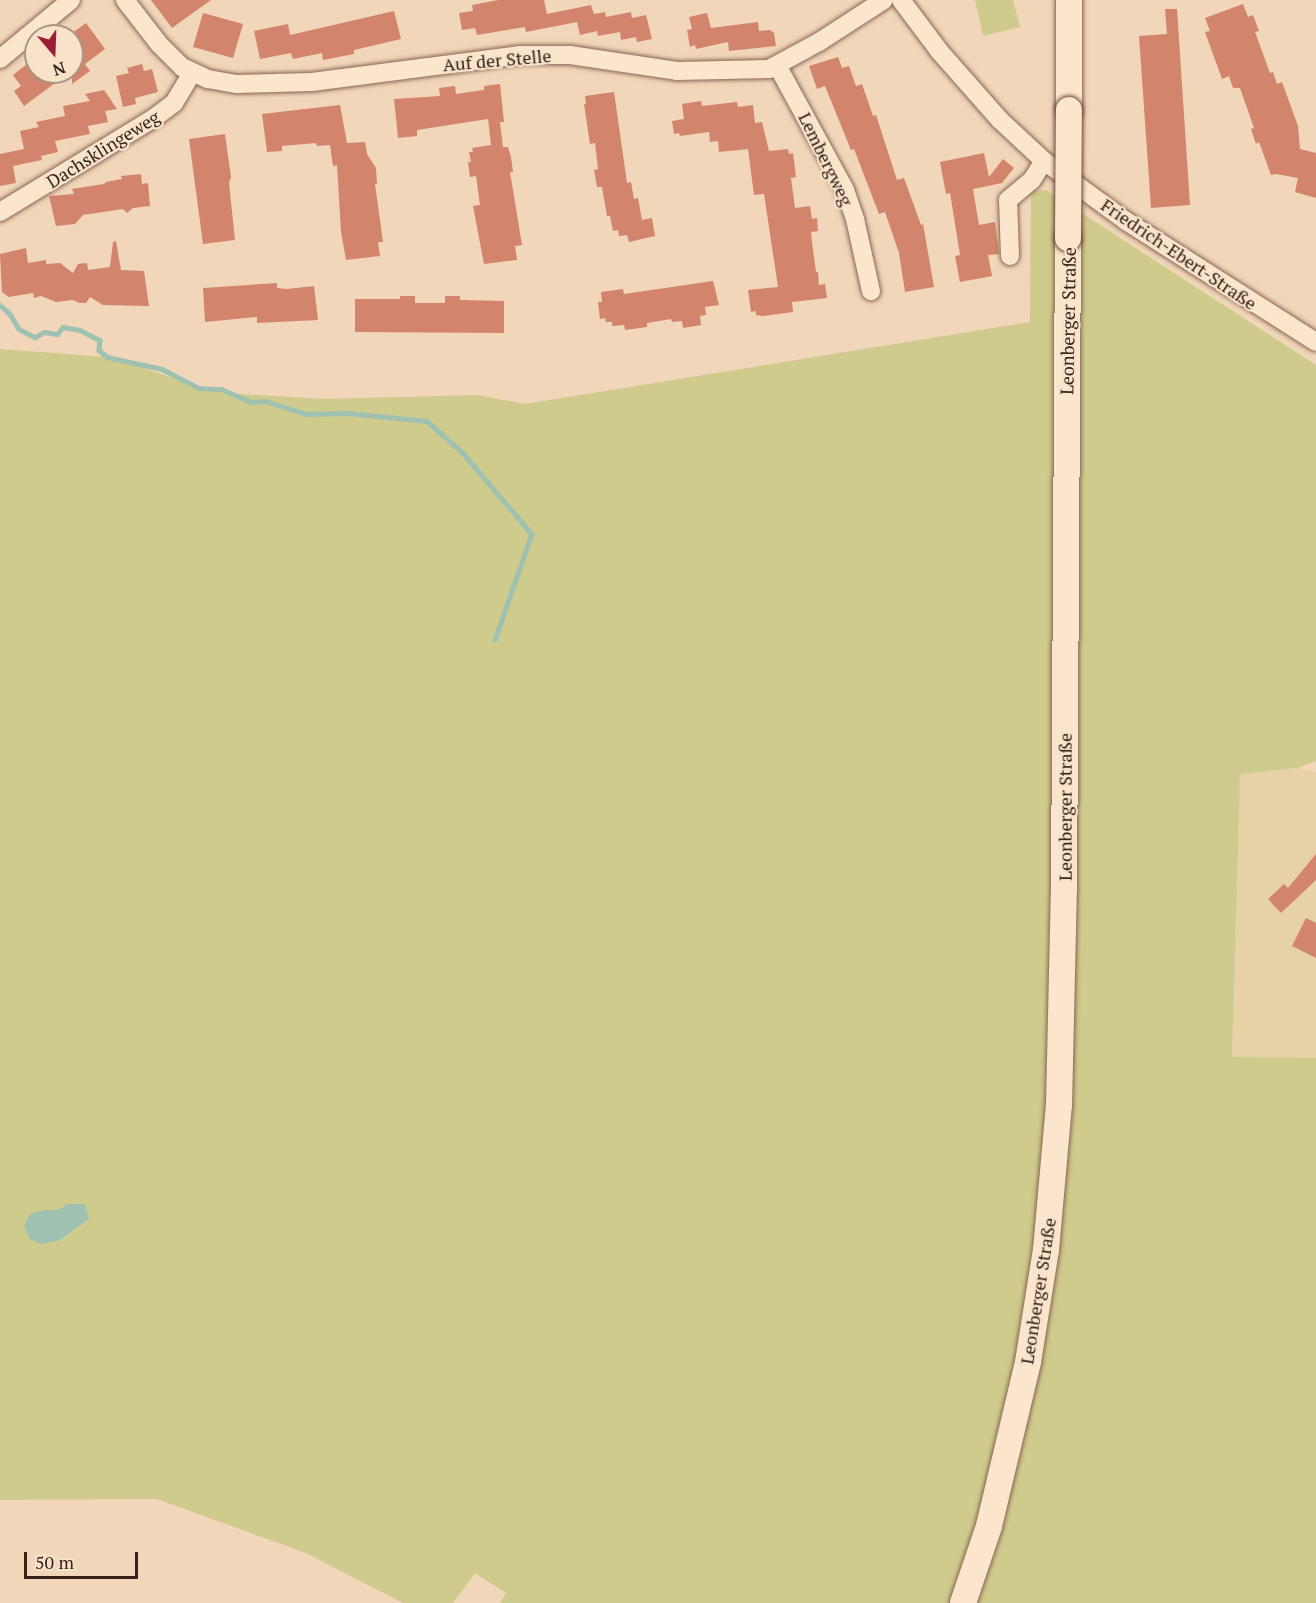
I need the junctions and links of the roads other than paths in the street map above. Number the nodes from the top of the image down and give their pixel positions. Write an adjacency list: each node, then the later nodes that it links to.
1 (71, 0): 6 (street)
2 (125, 0): 8 (street, Auf der Stelle)
3 (884, 0): 7 (street, Auf der Stelle)
4 (901, 0): 9 (street, Friedrich-Ebert-Straße)
5 (1069, 0): 14 (main road, Leonberger Straße, bridge)
6 (0, 59)
7 (778, 67): 8 (street, Auf der Stelle); 12 (street, Lembergweg)
8 (192, 73): 10 (street, Dachsklingeweg)
9 (1044, 161): 11 (street); 13 (street, Friedrich-Ebert-Straße)
10 (0, 212)
11 (1010, 256)
12 (871, 291)
13 (1316, 342)
14 (963, 1603)

